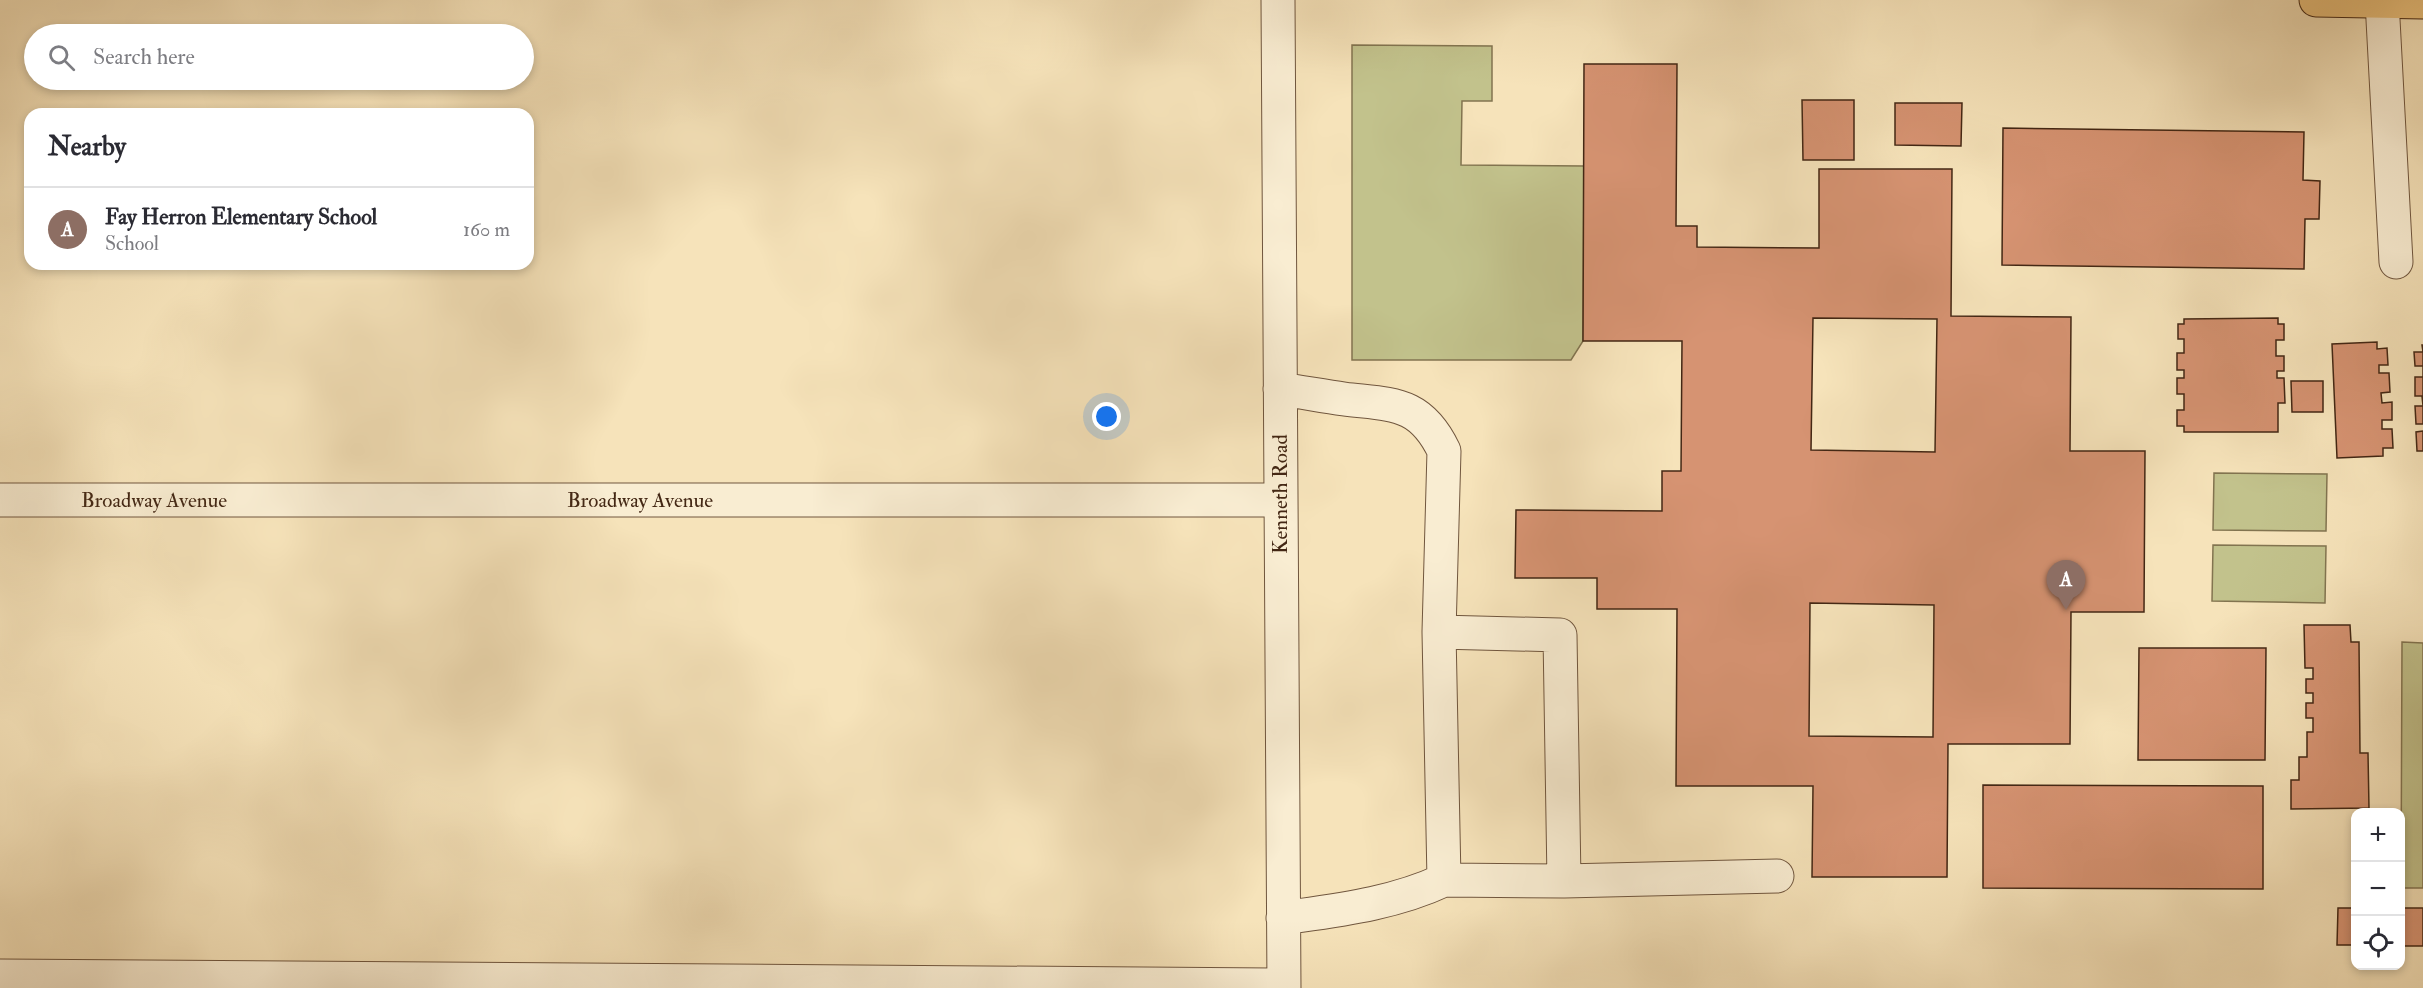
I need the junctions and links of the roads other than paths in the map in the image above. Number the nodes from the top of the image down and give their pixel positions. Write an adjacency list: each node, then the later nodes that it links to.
1 (1278, 0): 6 (street, Kenneth Road)
2 (2316, 0): 3 (main road)
3 (2382, 1): 4 (main road); 5 (street)
4 (2423, 2)
5 (2396, 262)
6 (1280, 389): 8 (street, Kenneth Road); 9 (street)
7 (0, 500): 8 (street, Broadway Avenue)
8 (1280, 500): 13 (street, Kenneth Road)
9 (1438, 632): 11 (street); 12 (street)
10 (1777, 876): 12 (street)
11 (1443, 880): 12 (street); 13 (street)
12 (1564, 881)
13 (1283, 918): 15 (street, Kenneth Road)
14 (0, 976): 15 (street)
15 (1284, 987)

